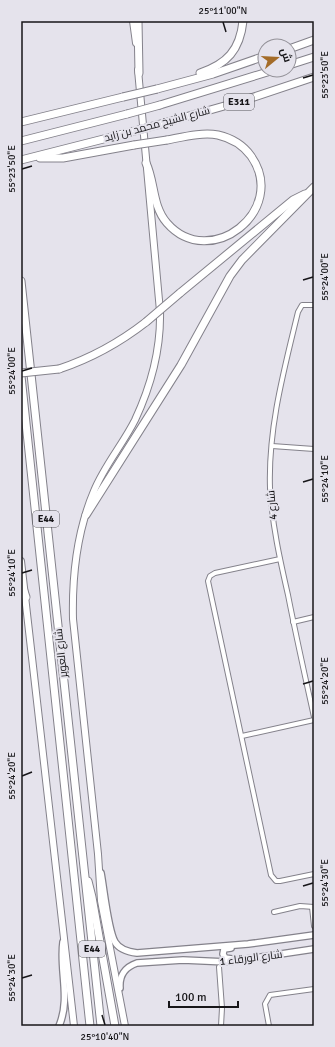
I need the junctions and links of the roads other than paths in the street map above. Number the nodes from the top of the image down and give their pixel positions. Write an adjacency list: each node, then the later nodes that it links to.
1 (133, 21): 9 (main road)
2 (138, 21): 9 (highway)
3 (244, 21): 12 (highway)
4 (314, 40): 5 (highway)
5 (297, 46)
6 (314, 57): 8 (highway)
7 (257, 59): 12 (highway)
8 (297, 62)
9 (139, 73): 17 (main road)
10 (257, 75): 14 (highway, شارع الشيخ محمد بن زايد / E311, bridge)
11 (314, 77): 15 (highway, شارع الشيخ محمد بن زايد / E311, bridge)
12 (165, 87): 13 (highway, bridge)
13 (25, 122)
14 (21, 141)
15 (35, 157): 16 (highway, شارع الشيخ محمد بن زايد / E311); 17 (highway, bridge)
16 (21, 160)
17 (146, 163): 24 (main road)
18 (312, 189): 21 (highway, bridge); 24 (highway)
19 (21, 281): 35 (highway, شارع العوير / E44)
20 (314, 305): 22 (street, شارع 4)
21 (21, 375): 50 (highway, شارع العوير / E44)
22 (272, 446): 23 (street); 25 (street, شارع 4)
23 (314, 449)
24 (86, 515): 34 (main road)
25 (280, 559): 30 (street, شارع 4); 33 (street)
26 (21, 561): 28 (main road)
27 (21, 582): 28 (highway)
28 (26, 597): 40 (main road)
29 (314, 617): 30 (street)
30 (293, 622): 31 (street, شارع 4)
31 (314, 716)
32 (314, 720): 33 (street)
33 (242, 736): 36 (street)
34 (98, 854): 42 (main road, شارع الورقاء 1); 47 (main road)
35 (84, 872): 51 (highway, شارع العوير / E44); 52 (highway)
36 (314, 874)
37 (313, 907): 38 (street); 39 (street)
38 (274, 912)
39 (314, 926)
40 (64, 933): 48 (main road); 49 (main road)
41 (314, 935): 42 (main road, شارع الورقاء 1)
42 (248, 944): 44 (main road)
43 (314, 949): 44 (main road, شارع الورقاء 1)
44 (244, 960): 47 (main road, شارع الورقاء 1)
45 (219, 967): 54 (street)
46 (314, 989): 55 (street)
47 (120, 999): 53 (main road)
48 (59, 1026)
49 (74, 1026)
50 (90, 1026)
51 (101, 1026)
52 (115, 1026)
53 (125, 1026)
54 (221, 1026)
55 (269, 1026)

